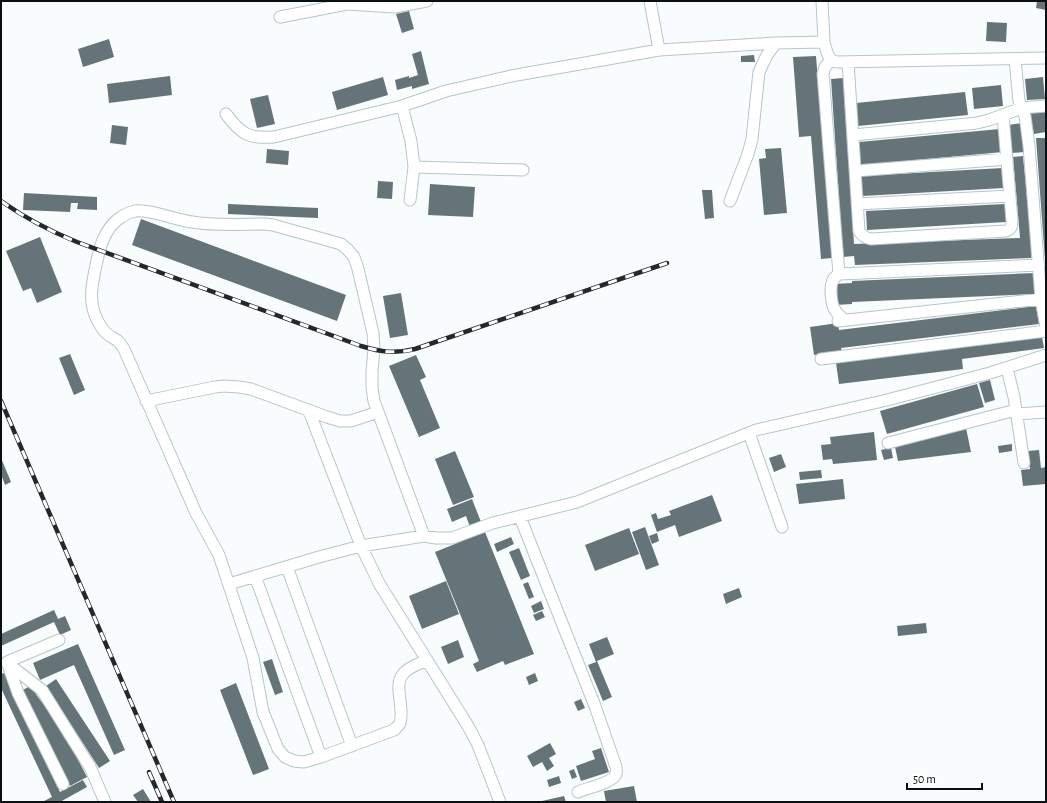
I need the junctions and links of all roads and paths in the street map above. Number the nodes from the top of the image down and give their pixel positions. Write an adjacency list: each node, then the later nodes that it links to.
1 (427, 1): 4 (lane)
2 (650, 1): 7 (lane)
3 (822, 1): 6 (lane)
4 (280, 17)
5 (776, 42): 6 (lane); 7 (lane); 24 (lane)
6 (824, 42): 10 (lane)
7 (659, 50): 12 (lane)
8 (1046, 58): 9 (lane)
9 (1015, 59): 11 (lane); 14 (lane)
10 (831, 60): 11 (lane); 27 (lane)
11 (848, 62): 17 (lane)
12 (402, 106): 15 (lane); 19 (lane)
13 (1046, 106): 14 (lane)
14 (1022, 108): 16 (lane); 26 (lane)
15 (226, 114)
16 (1003, 115): 17 (lane); 18 (lane)
17 (853, 135): 21 (lane)
18 (1007, 159): 21 (lane); 22 (lane)
19 (414, 167): 20 (lane); 23 (lane)
20 (523, 170)
21 (855, 172): 25 (lane)
22 (1010, 196): 25 (lane); 25 (lane)
23 (410, 200)
24 (730, 201)
25 (857, 204)
26 (1039, 265): 27 (lane); 28 (lane)
27 (839, 274): 28 (lane)
28 (1041, 299): 29 (lane)
29 (1046, 326)
30 (1046, 332): 32 (lane)
31 (1046, 355): 33 (lane)
32 (821, 359)
33 (1006, 368): 37 (lane); 39 (lane)
34 (146, 401): 35 (lane); 36 (lane); 48 (lane)
35 (309, 411): 36 (lane); 45 (lane)
36 (378, 412): 44 (lane)
37 (1016, 412): 38 (lane); 40 (lane); 41 (lane)
38 (1046, 412)
39 (749, 433): 42 (lane); 43 (lane)
40 (888, 443)
41 (1024, 463)
42 (520, 517): 44 (lane); 55 (lane)
43 (782, 527)
44 (424, 536): 45 (lane)
45 (362, 546): 46 (lane); 50 (lane)
46 (287, 567): 47 (lane); 52 (lane)
47 (255, 576): 48 (lane); 53 (lane)
48 (229, 584): 53 (lane)
49 (59, 640): 51 (lane)
50 (427, 660): 52 (lane); 57 (lane)
51 (4, 661): 54 (lane); 56 (lane)
52 (352, 746): 53 (lane)
53 (321, 757)
54 (63, 784)
55 (578, 792)
56 (105, 802)
57 (500, 802)

